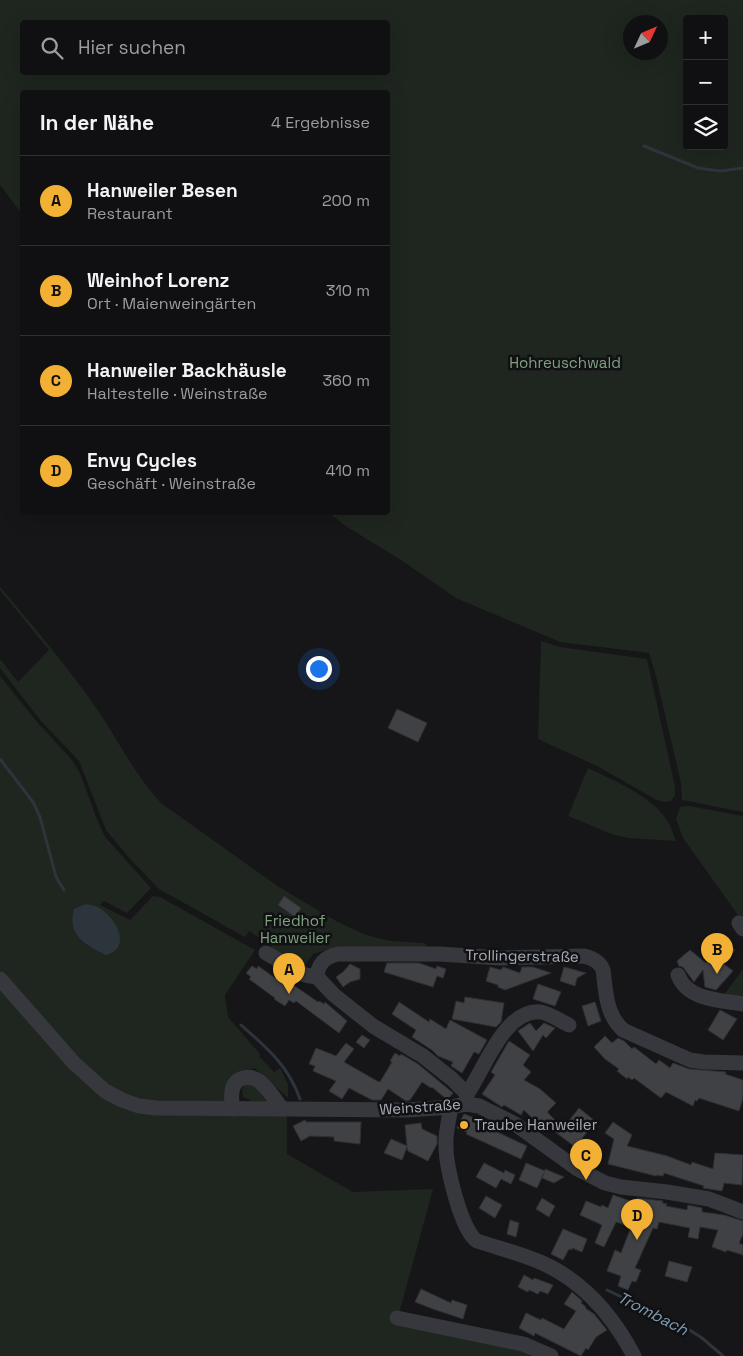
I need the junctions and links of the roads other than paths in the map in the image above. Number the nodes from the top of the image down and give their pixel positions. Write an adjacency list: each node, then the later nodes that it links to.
1 (266, 953): 3 (street)
2 (678, 975): 5 (street)
3 (317, 977): 7 (street, Trollingerstraße); 8 (street)
4 (0, 979): 9 (street, Weinstraße)
5 (743, 1004)
6 (569, 1026): 8 (street)
7 (743, 1063)
8 (462, 1102): 10 (street, Weinstraße); 11 (street, Weinstraße); 14 (street)
9 (232, 1109): 10 (street, Weinstraße); 10 (street)
10 (282, 1109)
11 (740, 1206)
12 (397, 1318): 13 (street)
13 (551, 1356)
14 (634, 1356)

